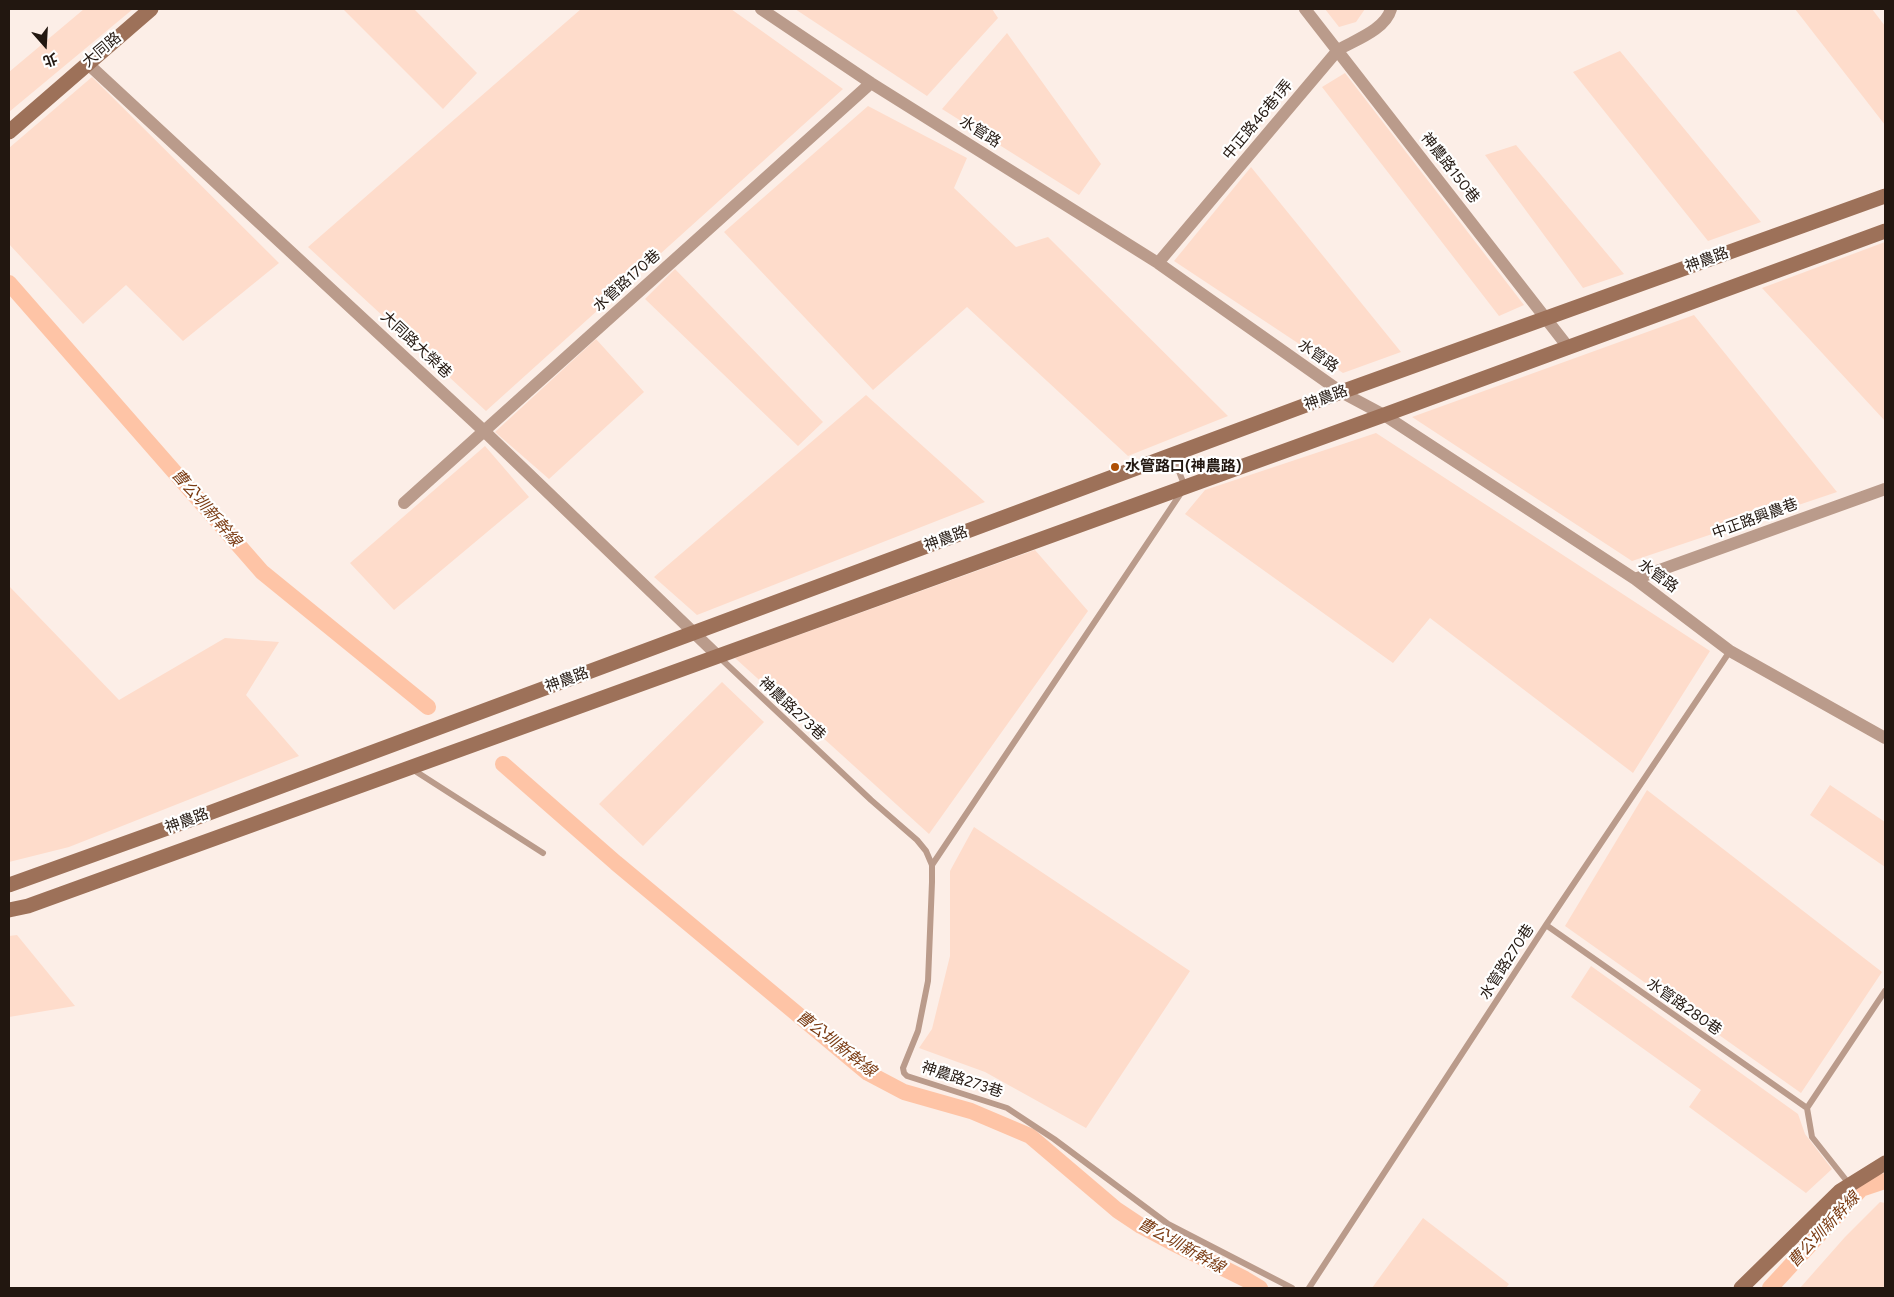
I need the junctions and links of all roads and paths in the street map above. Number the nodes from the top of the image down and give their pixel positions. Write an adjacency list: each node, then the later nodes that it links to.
1 (151, 9): 6 (street, 大同路)
2 (761, 9): 7 (street, 水管路)
3 (1305, 9): 5 (street, 神農路150巷)
4 (1391, 9): 5 (street, 中正路46巷1弄)
5 (1338, 50): 11 (street, 中正路46巷1弄); 12 (street, 神農路150巷)
6 (87, 63): 8 (street, 大同路); 16 (street, 大同路大榮巷)
7 (872, 83): 11 (street, 水管路); 16 (street, 水管路170巷)
8 (9, 132)
9 (1885, 196): 12 (street, 神農路)
10 (1885, 231): 13 (street, 神農路)
11 (1158, 263): 14 (street, 水管路)
12 (1546, 318): 13 (street, 神農路150巷); 14 (street, 神農路)
13 (1568, 347): 15 (street, 神農路)
14 (1341, 392): 15 (street, 水管路); 17 (street, 神農路)
15 (1384, 415): 18 (street, 神農路); 21 (street, 水管路)
16 (484, 431): 20 (street, 水管路170巷); 22 (street, 大同路大榮巷)
17 (1173, 454): 18 (lane); 22 (street, 神農路)
18 (1185, 487): 24 (street, 神農路); 28 (lane)
19 (1885, 489): 21 (street, 中正路興農巷)
20 (404, 503)
21 (1636, 579): 23 (street, 水管路)
22 (694, 633): 24 (street, 大同路大榮巷); 29 (street, 神農路)
23 (1730, 651): 25 (street, 水管路); 31 (lane, 水管路270巷)
24 (718, 656): 26 (street, 神農路); 28 (lane, 神農路273巷)
25 (1885, 738)
26 (408, 768): 27 (lane); 30 (street, 神農路)
27 (543, 854)
28 (932, 865): 36 (lane, 神農路273巷)
29 (9, 885)
30 (9, 910)
31 (1546, 926): 33 (lane, 水管路280巷); 37 (lane, 水管路270巷)
32 (1885, 992): 33 (lane)
33 (1807, 1108): 35 (lane)
34 (1885, 1163): 35 (street)
35 (1850, 1184): 38 (street)
36 (1292, 1288)
37 (1308, 1288)
38 (1741, 1288)

